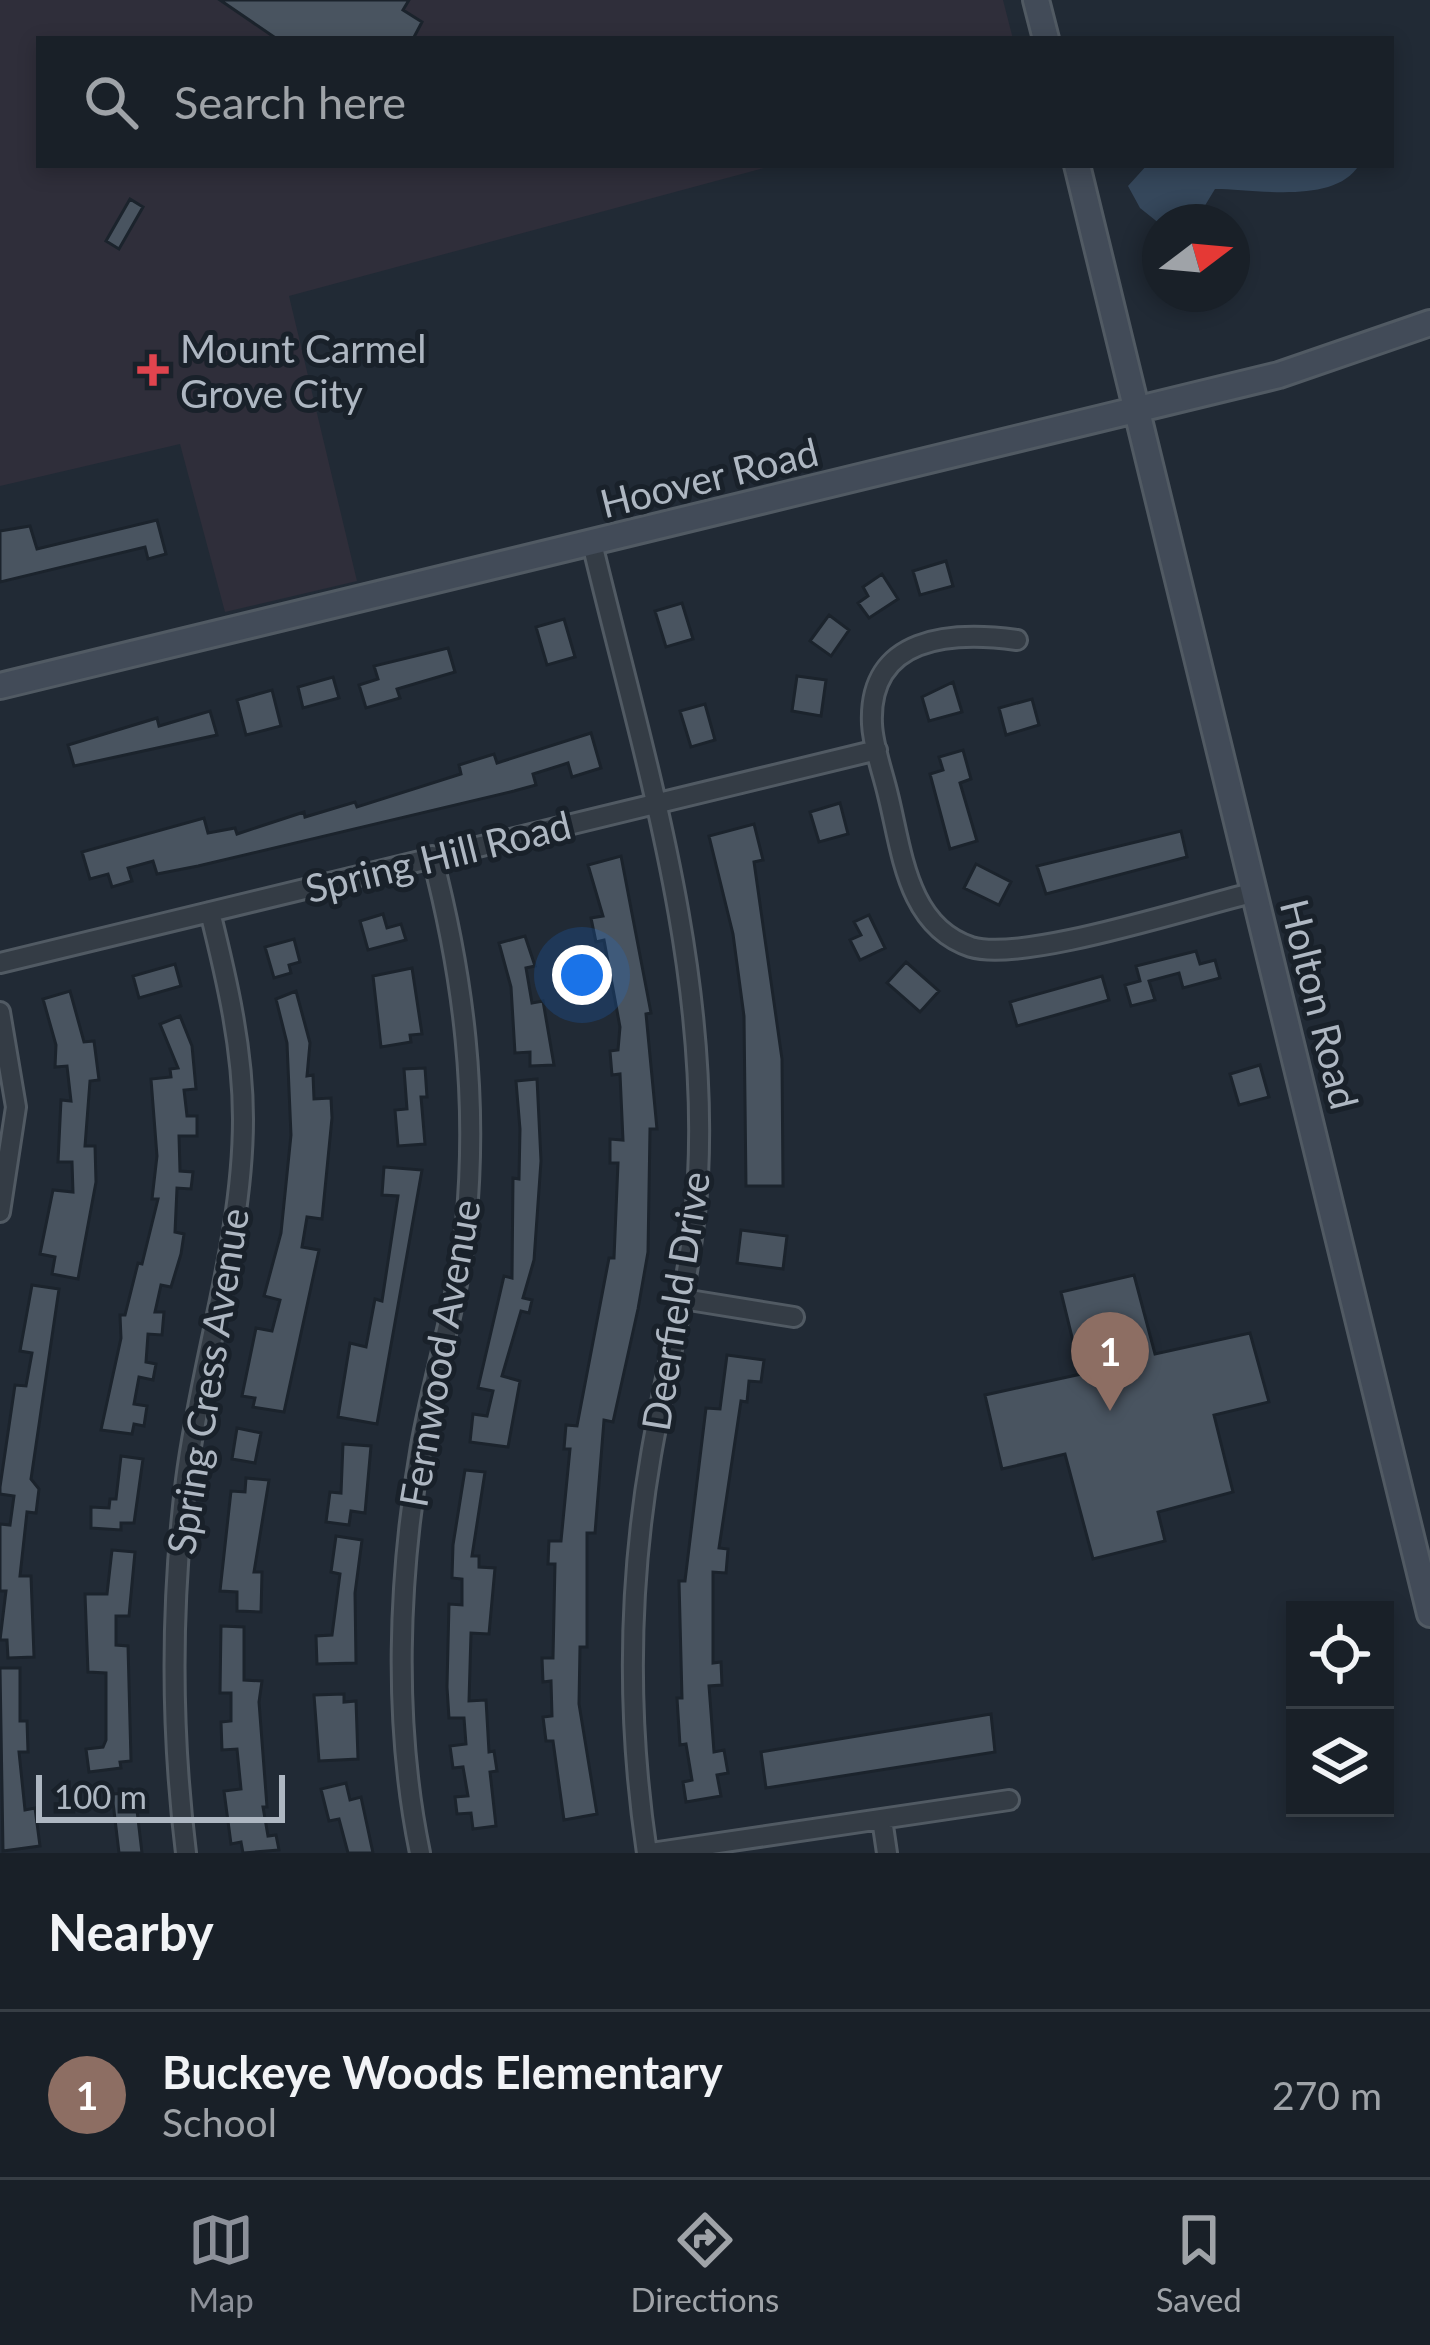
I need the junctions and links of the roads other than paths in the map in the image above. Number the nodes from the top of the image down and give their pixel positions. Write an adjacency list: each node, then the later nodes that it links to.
1 (1036, 0): 2 (street)
2 (1045, 36)
3 (1079, 168): 5 (street, Holton Road)
4 (1430, 323): 5 (street, Hoover Road)
5 (1138, 411): 6 (street, Hoover Road); 12 (street, Holton Road)
6 (592, 543): 8 (street, Hoover Road); 10 (street, Deerfield Drive)
7 (1018, 640): 9 (street)
8 (0, 686)
9 (877, 750): 10 (street, Spring Hill Road); 12 (street)
10 (656, 803): 11 (street, Spring Hill Road); 17 (street, Deerfield Drive)
11 (432, 856): 13 (street, Spring Hill Road); 23 (street, Fernwood Avenue)
12 (1256, 892): 19 (street, Holton Road)
13 (210, 912): 14 (street, Spring Hill Road); 22 (street, Spring Cress Avenue)
14 (0, 963)
15 (0, 1012): 16 (street)
16 (0, 1212)
17 (682, 1299): 18 (street); 24 (street, Deerfield Drive)
18 (794, 1317)
19 (1430, 1614)
20 (1009, 1800): 21 (street)
21 (882, 1819): 24 (street); 25 (street)
22 (186, 1853)
23 (420, 1853)
24 (650, 1853)
25 (887, 1853)

